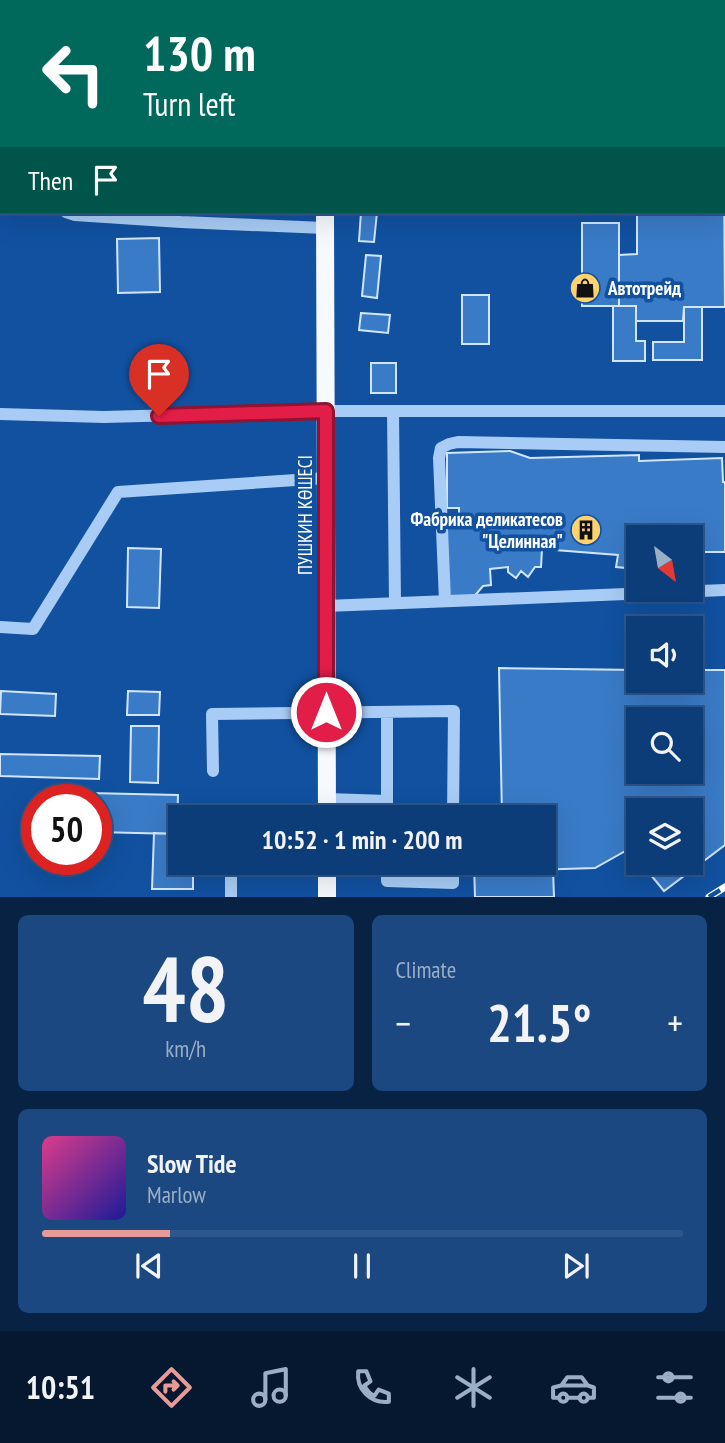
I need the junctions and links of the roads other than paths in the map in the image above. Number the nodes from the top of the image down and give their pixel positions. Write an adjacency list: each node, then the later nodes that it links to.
1 (72, 214): 2 (street)
2 (181, 217): 3 (street)
3 (216, 217): 4 (street)
4 (325, 220): 5 (main road, ПУШКИН КӨШЕСІ)
5 (326, 411): 6 (street); 8 (street); 10 (main road, ПУШКИН КӨШЕСІ)
6 (393, 411): 7 (street); 13 (street)
7 (725, 411)
8 (0, 414)
9 (725, 446): 12 (street)
10 (326, 478): 14 (main road, ПУШКИН КӨШЕСІ); 15 (street)
11 (725, 590): 12 (street)
12 (445, 601): 13 (street)
13 (395, 603): 14 (street)
14 (326, 606): 16 (main road, ПУШКИН КӨШЕСІ)
15 (0, 626)
16 (326, 712): 17 (street); 18 (street); 20 (main road, ПУШКИН КӨШЕСІ)
17 (387, 712): 19 (street); 23 (street)
18 (213, 771)
19 (387, 801): 21 (street); 22 (street)
20 (327, 805)
21 (353, 805)
22 (387, 805)
23 (453, 805)
24 (231, 875): 28 (street)
25 (327, 875): 29 (main road)
26 (387, 875): 27 (street)
27 (453, 875)
28 (231, 897)
29 (327, 897)

